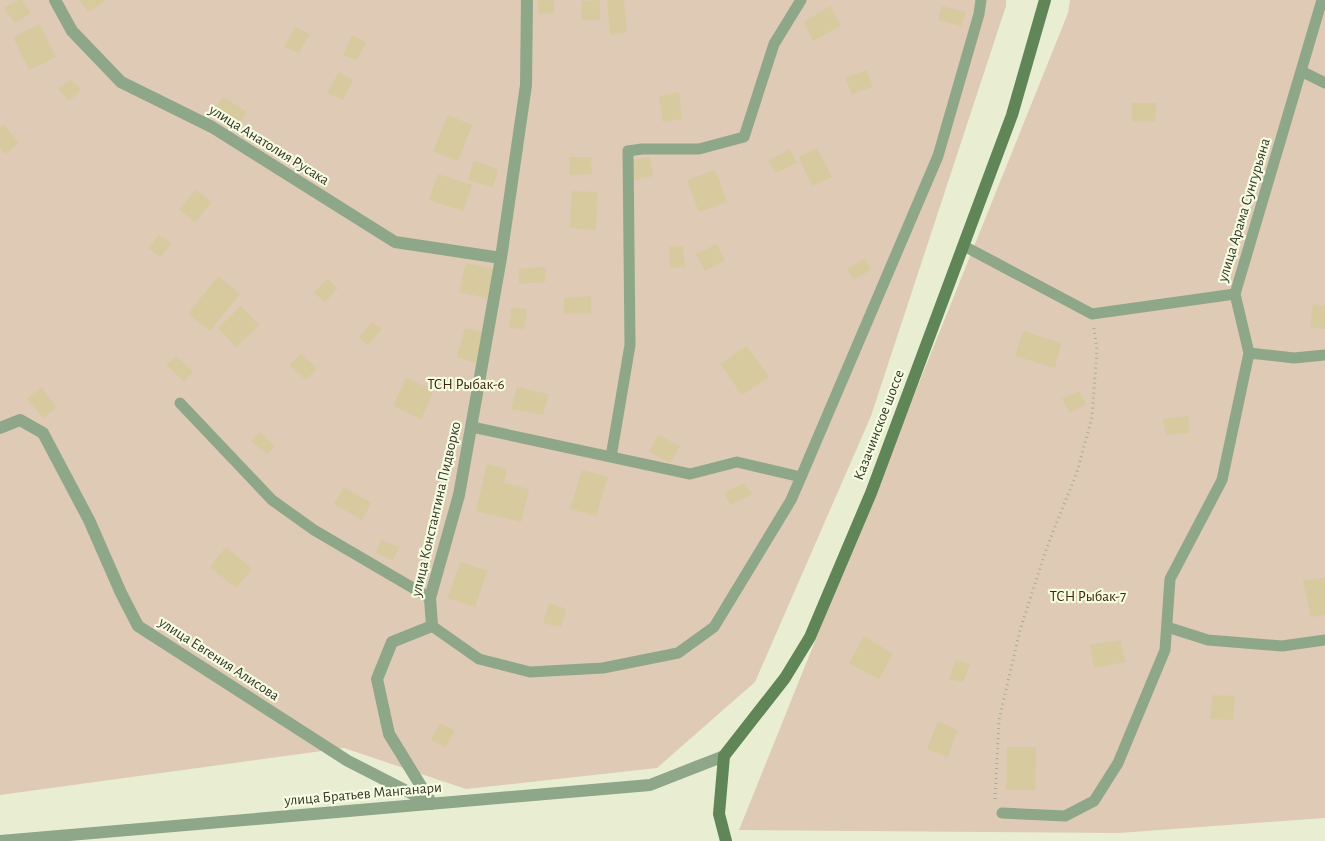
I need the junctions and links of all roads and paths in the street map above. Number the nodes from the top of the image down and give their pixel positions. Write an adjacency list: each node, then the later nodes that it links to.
1 (55, 0): 10 (street, улица Анатолия Русака)
2 (527, 0): 10 (street, улица Константина Пидворко)
3 (801, 0): 18 (lane)
4 (981, 0): 19 (lane)
5 (1045, 0): 9 (main road, Казачинское шоссе)
6 (1322, 0): 7 (lane, улица Арама Сунгурьяна)
7 (1301, 72): 8 (lane); 11 (lane, улица Арама Сунгурьяна)
8 (1325, 83)
9 (964, 246): 12 (lane); 24 (main road, Казачинское шоссе)
10 (501, 258): 16 (street, улица Константина Пидворко)
11 (1235, 294): 12 (lane); 13 (lane, улица Арама Сунгурьяна)
12 (1092, 314): 26 (path)
13 (1249, 354): 14 (lane); 22 (lane, улица Арама Сунгурьяна)
14 (1325, 355)
15 (180, 403): 20 (lane)
16 (472, 427): 18 (lane); 20 (street, улица Константина Пидворко)
17 (0, 428): 25 (street, улица Евгения Алисова)
18 (611, 457): 19 (lane)
19 (801, 477): 21 (lane)
20 (430, 598): 21 (street, улица Константина Пидворко)
21 (432, 626): 25 (street)
22 (1167, 627): 23 (lane); 26 (lane, улица Арама Сунгурьяна)
23 (1325, 640)
24 (724, 756): 25 (street, улица Братьев Манганари); 28 (main road)
25 (432, 804): 27 (street, улица Братьев Манганари)
26 (1002, 813)
27 (0, 841)
28 (726, 841)

